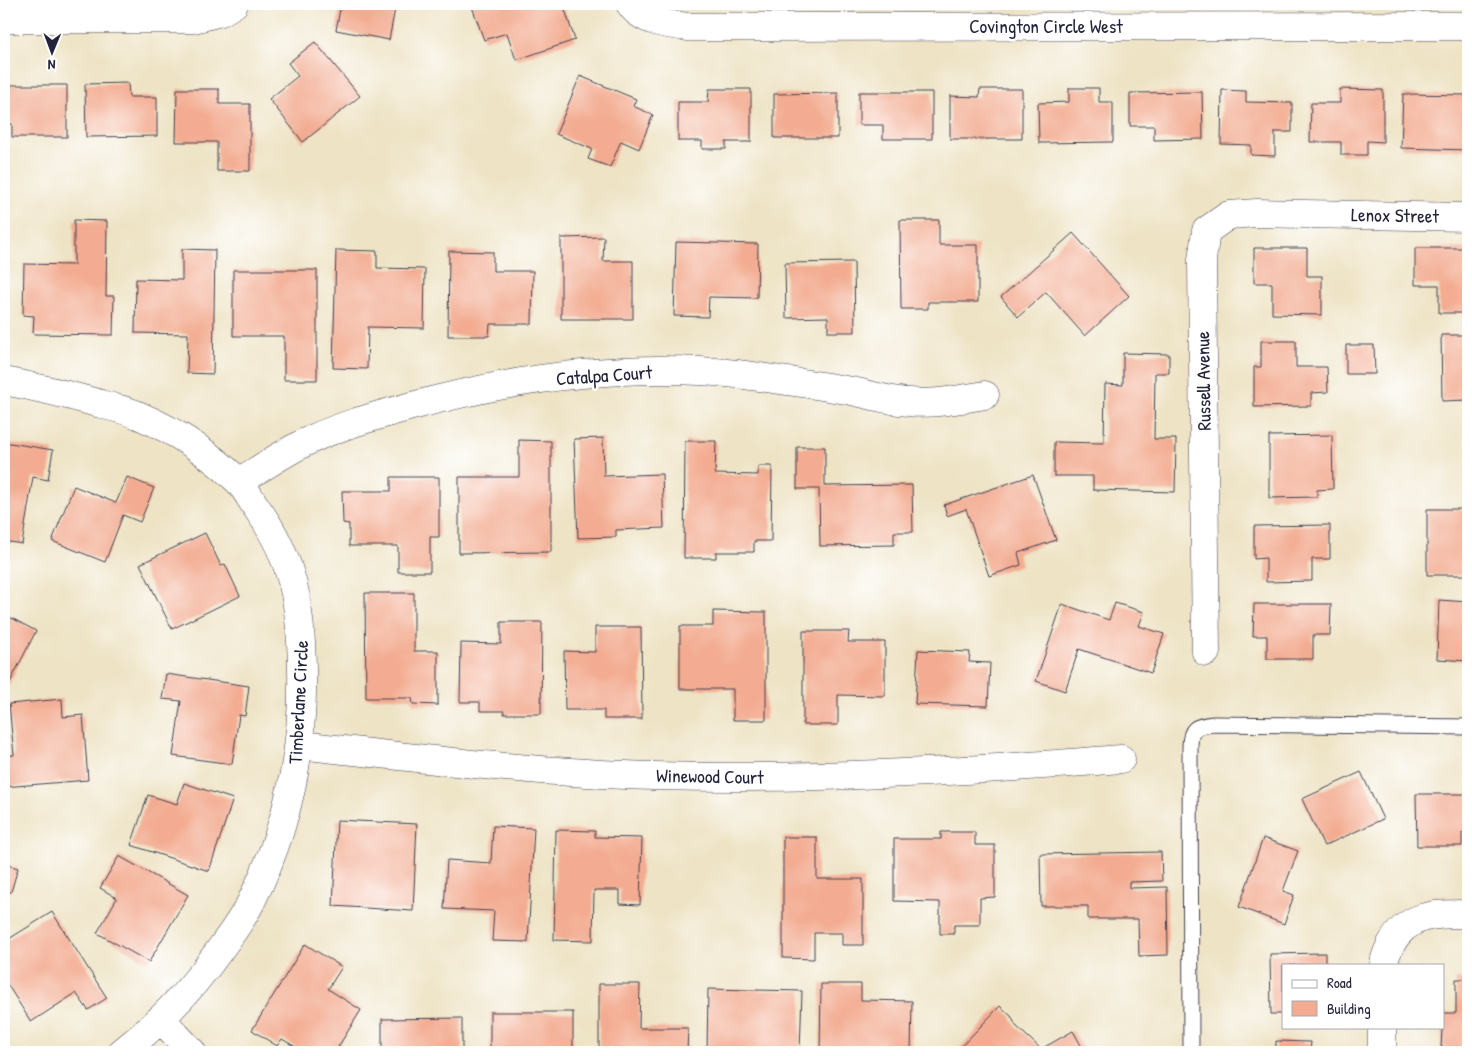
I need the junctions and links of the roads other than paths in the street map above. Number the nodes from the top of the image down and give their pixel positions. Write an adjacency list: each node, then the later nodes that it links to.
1 (234, 4): 3 (street)
2 (630, 4): 4 (street, Covington Circle West)
3 (4, 19)
4 (1468, 26)
5 (1322, 214): 6 (street, Lenox Street); 10 (street, Russell Avenue)
6 (1468, 217)
7 (4, 381): 9 (street, Timberlane Circle)
8 (985, 394): 9 (street, Catalpa Court)
9 (239, 482): 12 (street, Timberlane Circle)
10 (1206, 652)
11 (1468, 727): 20 (lane)
12 (300, 745): 13 (street, Winewood Court); 16 (street, Timberlane Circle)
13 (1121, 759)
14 (1468, 914): 15 (street)
15 (1384, 964)
16 (162, 1019): 18 (street, Timberlane Circle); 19 (street)
17 (1382, 1028): 21 (street)
18 (122, 1052)
19 (192, 1052)
20 (1191, 1052)
21 (1382, 1052)

